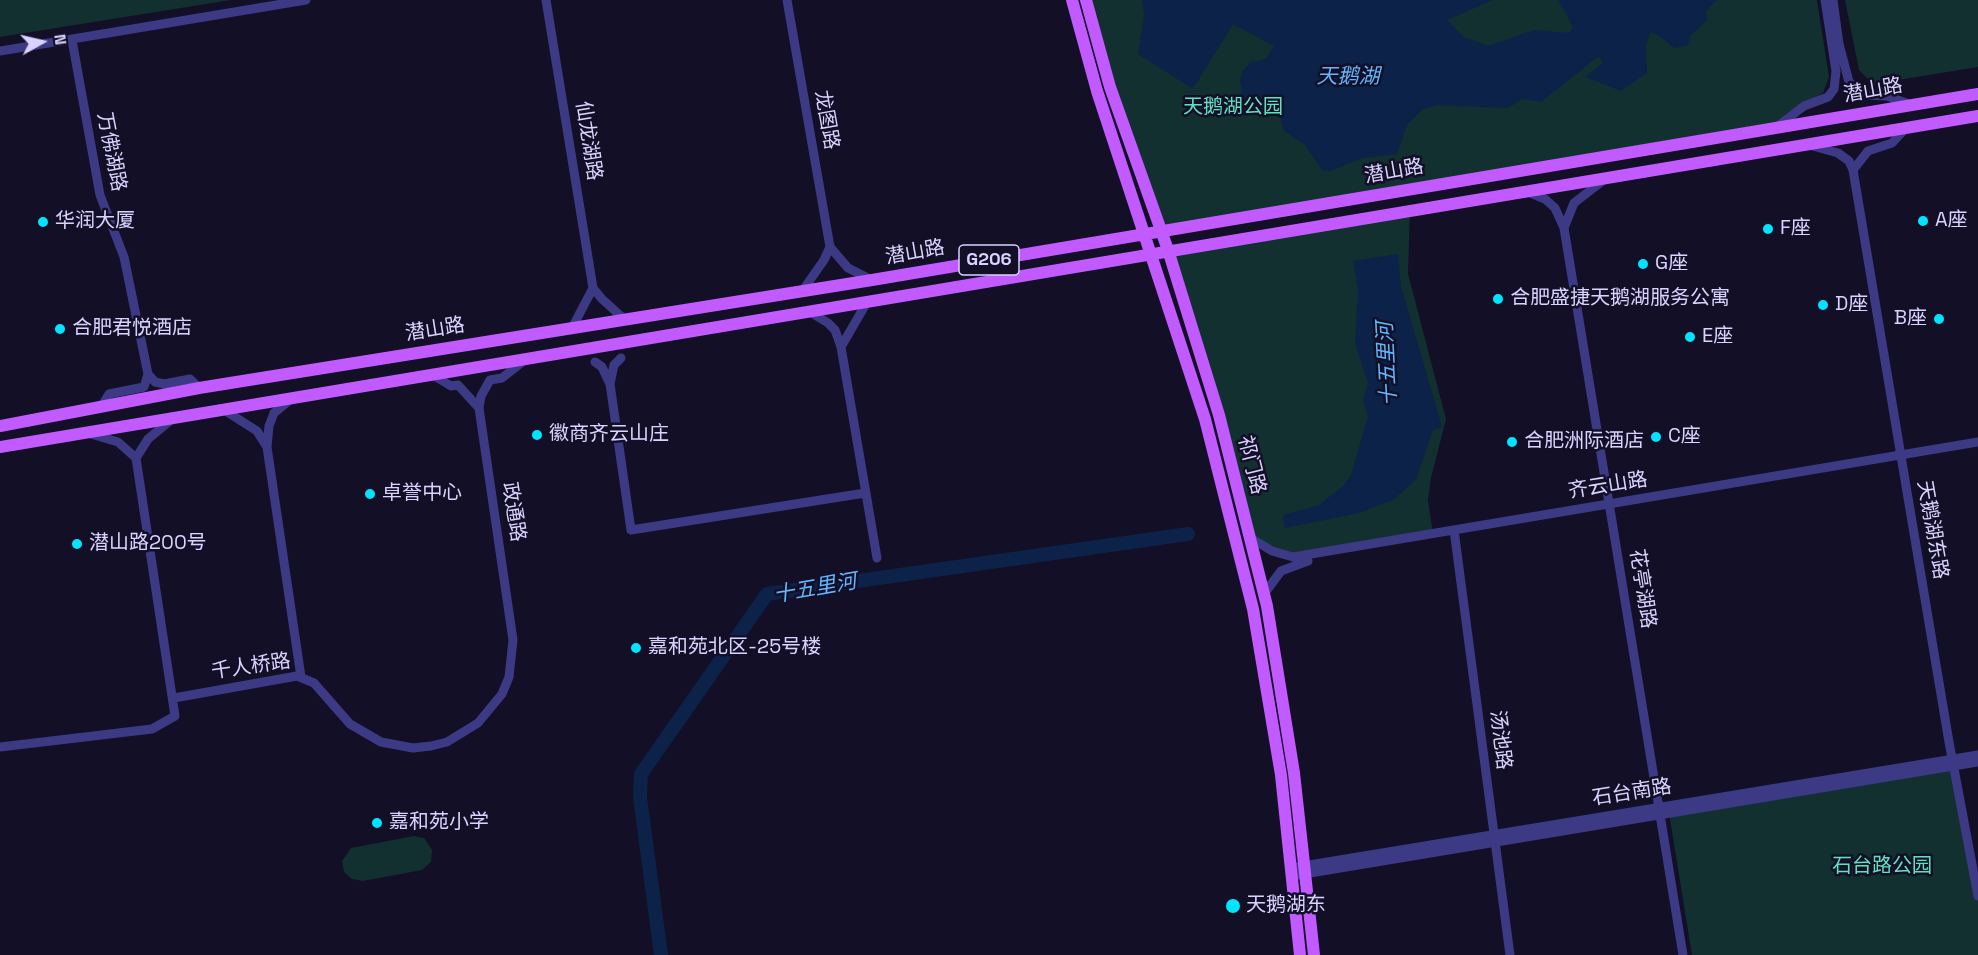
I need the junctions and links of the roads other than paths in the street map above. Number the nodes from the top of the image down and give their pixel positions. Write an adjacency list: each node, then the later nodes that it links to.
1 (306, 0): 8 (street)
2 (546, 0): 26 (street, 仙龙湖路)
3 (787, 0): 22 (street, 龙图路)
4 (1072, 0): 21 (main road, 祁门路)
5 (1086, 0): 20 (main road, 祁门路)
6 (1825, 0): 13 (street)
7 (1833, 0): 11 (street)
8 (72, 40): 9 (street); 36 (street, 万佛湖路)
9 (0, 51)
10 (1978, 93): 11 (main road, 潜山路 / G206)
11 (1909, 104): 13 (main road, 潜山路 / G206)
12 (1978, 116): 14 (main road, 潜山路 / G206)
13 (1778, 126): 20 (main road, 潜山路 / G206)
14 (1907, 127): 15 (main road, 潜山路 / G206); 16 (street)
15 (1806, 144): 16 (street); 17 (main road, 潜山路 / G206)
16 (1853, 170): 52 (street, 天鹅湖东路)
17 (1608, 177): 18 (main road, 潜山路 / G206); 19 (street)
18 (1526, 191): 19 (street, 花亭湖路); 23 (main road, 潜山路 / G206)
19 (1564, 228): 54 (street, 花亭湖路)
20 (1161, 231): 21 (main road, 潜山路 / G206); 23 (main road, 祁门路)
21 (1145, 234): 24 (main road, 祁门路); 25 (main road, 潜山路 / G206)
22 (830, 247): 25 (street); 27 (street)
23 (1168, 250): 24 (main road, 潜山路 / G206); 56 (main road, 祁门路)
24 (1151, 253): 28 (main road, 潜山路 / G206); 69 (main road, 祁门路)
25 (872, 280): 27 (main road, 潜山路 / G206)
26 (593, 288): 30 (street); 31 (street)
27 (803, 290): 30 (main road, 潜山路 / G206)
28 (867, 302): 29 (main road, 潜山路 / G206); 32 (street)
29 (810, 312): 32 (street); 34 (main road, 潜山路 / G206)
30 (624, 319): 31 (main road, 潜山路 / G206)
31 (572, 328): 39 (main road, 潜山路 / G206)
32 (841, 347): 53 (street)
33 (621, 358): 38 (street)
34 (526, 359): 37 (main road, 潜山路 / G206); 42 (street)
35 (595, 362): 38 (street)
36 (148, 374): 39 (street); 41 (street)
37 (431, 374): 40 (main road, 潜山路 / G206); 42 (street)
38 (610, 384): 53 (street)
39 (199, 388): 41 (main road, 潜山路 / G206)
40 (292, 398): 43 (main road, 潜山路 / G206); 49 (street)
41 (101, 408): 45 (main road, 潜山路 / G206)
42 (479, 408): 59 (street, 政通路)
43 (224, 410): 44 (main road, 潜山路 / G206); 49 (street)
44 (175, 418): 46 (main road, 潜山路 / G206); 51 (street)
45 (0, 426)
46 (83, 433): 48 (main road, 潜山路 / G206); 51 (street)
47 (1978, 442): 52 (street, 齐云山路)
48 (0, 447)
49 (267, 447): 60 (street)
50 (1978, 448): 52 (street)
51 (136, 458): 61 (street)
52 (1901, 458): 54 (street, 齐云山路); 64 (street, 天鹅湖东路)
53 (865, 493): 57 (street)
54 (1610, 507): 55 (street, 齐云山路); 66 (street, 花亭湖路)
55 (1452, 533): 56 (street, 齐云山路); 58 (street); 67 (street, 汤池路)
56 (1249, 537): 58 (main road, 祁门路)
57 (877, 558)
58 (1264, 594): 68 (main road, 祁门路)
59 (511, 621): 60 (street, 千人桥路)
60 (301, 677): 61 (street, 千人桥路)
61 (174, 698): 62 (street)
62 (0, 747)
63 (1978, 754): 64 (street, 石台南路)
64 (1953, 762): 65 (street, 石台南路); 66 (street, 石台南路); 70 (street, 天鹅湖东路)
65 (1978, 762)
66 (1660, 811): 67 (street, 石台南路); 75 (street, 花亭湖路)
67 (1492, 839): 68 (street, 石台南路); 73 (street, 汤池路); 74 (street, 汤池路)
68 (1305, 870): 69 (street, 石台南路); 72 (main road, 祁门路)
69 (1291, 872): 71 (main road, 祁门路)
70 (1978, 896)
71 (1300, 955)
72 (1314, 955)
73 (1504, 955)
74 (1510, 955)
75 (1683, 955)

